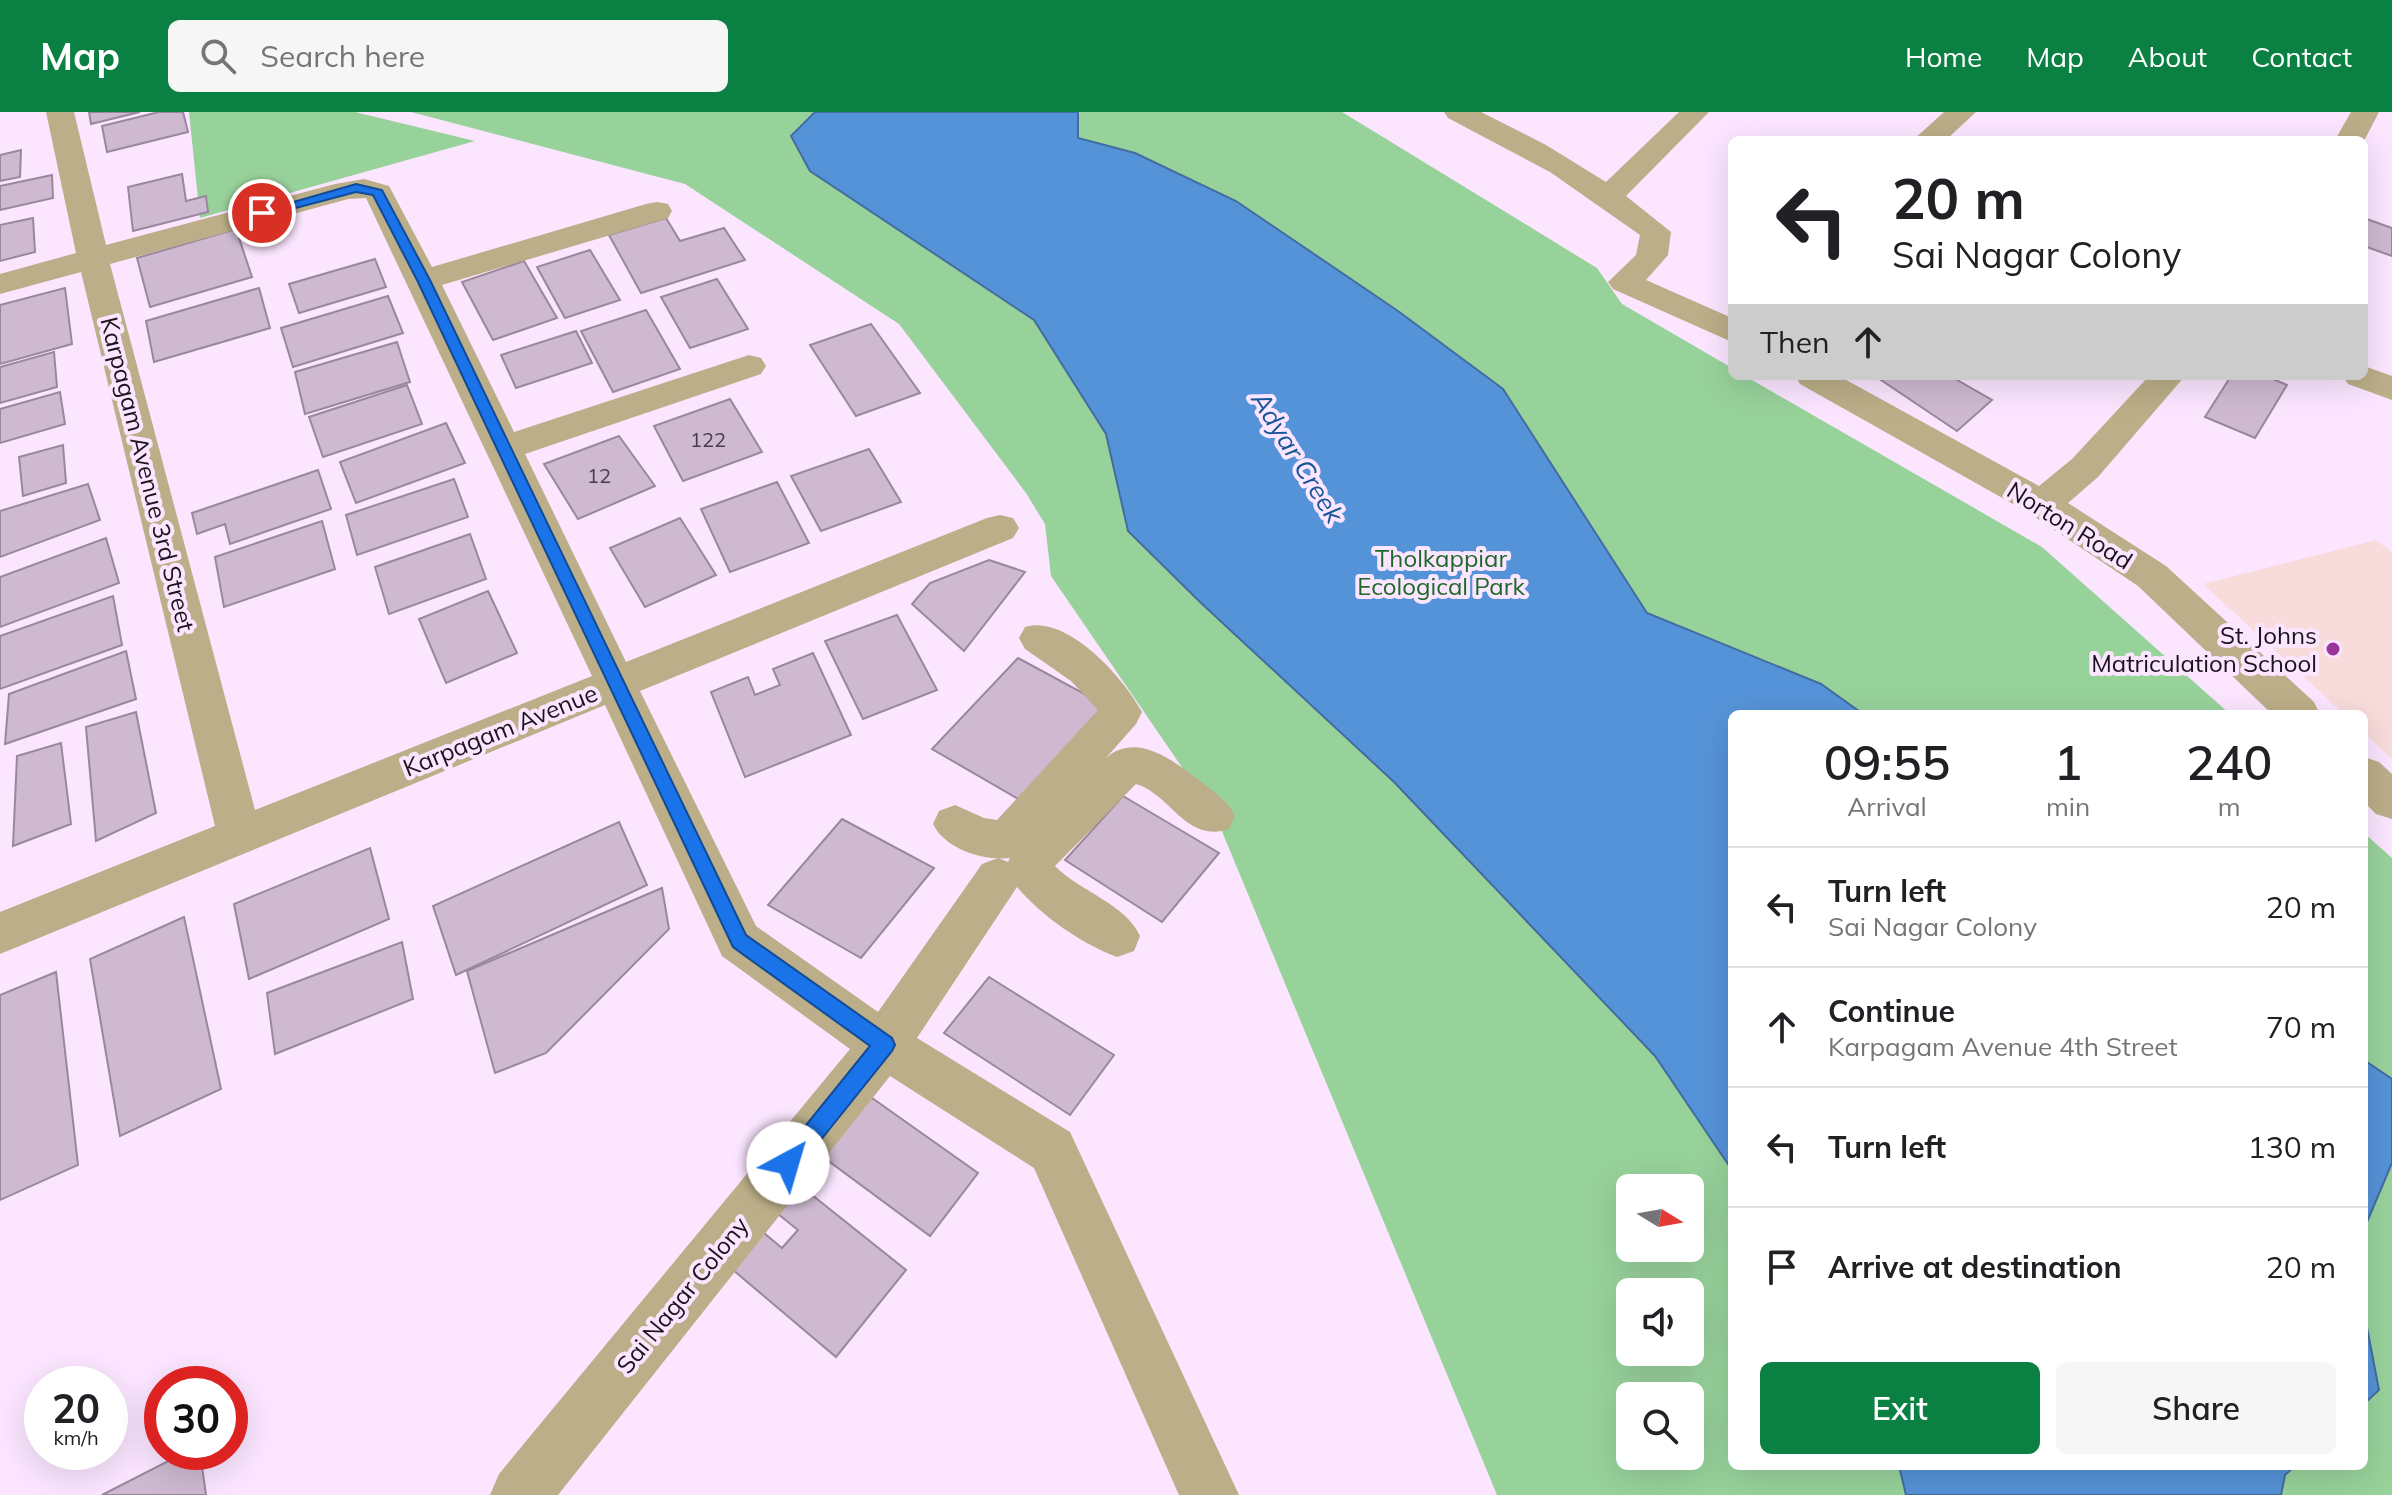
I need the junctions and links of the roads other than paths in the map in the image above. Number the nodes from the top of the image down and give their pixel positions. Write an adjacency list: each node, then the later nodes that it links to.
1 (60, 112): 12 (street, Karpagam Avenue 3rd Street)
2 (1458, 112): 7 (street)
3 (1529, 112): 7 (street)
4 (1695, 112): 10 (street)
5 (1962, 112): 8 (street)
6 (2365, 112): 9 (street)
7 (1493, 128): 10 (street)
8 (1933, 136)
9 (2352, 136)
10 (1609, 196): 15 (street)
11 (657, 211): 13 (street)
12 (93, 258): 13 (street); 14 (street); 30 (street, Karpagam Avenue 3rd Street)
13 (423, 280): 21 (street)
14 (0, 284)
15 (1725, 317)
16 (749, 366): 21 (street)
17 (2368, 379): 20 (street)
18 (1819, 380): 22 (street, Norton Road)
19 (2164, 380): 22 (street)
20 (2392, 389)
21 (502, 449): 25 (street)
22 (2042, 504): 26 (street, Norton Road)
23 (1000, 528): 25 (street, Karpagam Avenue)
24 (1039, 638): 31 (street)
25 (618, 683): 30 (street, Karpagam Avenue); 34 (street)
26 (2295, 710)
27 (2368, 779): 28 (street)
28 (2392, 801)
29 (1213, 816): 31 (street)
30 (240, 836): 32 (street, Karpagam Avenue)
31 (990, 857): 33 (street); 34 (street, Sai Nagar Colony)
32 (0, 933)
33 (1117, 936)
34 (884, 1045): 35 (street, Sai Nagar Colony); 36 (street)
35 (520, 1495)
36 (1209, 1495)

